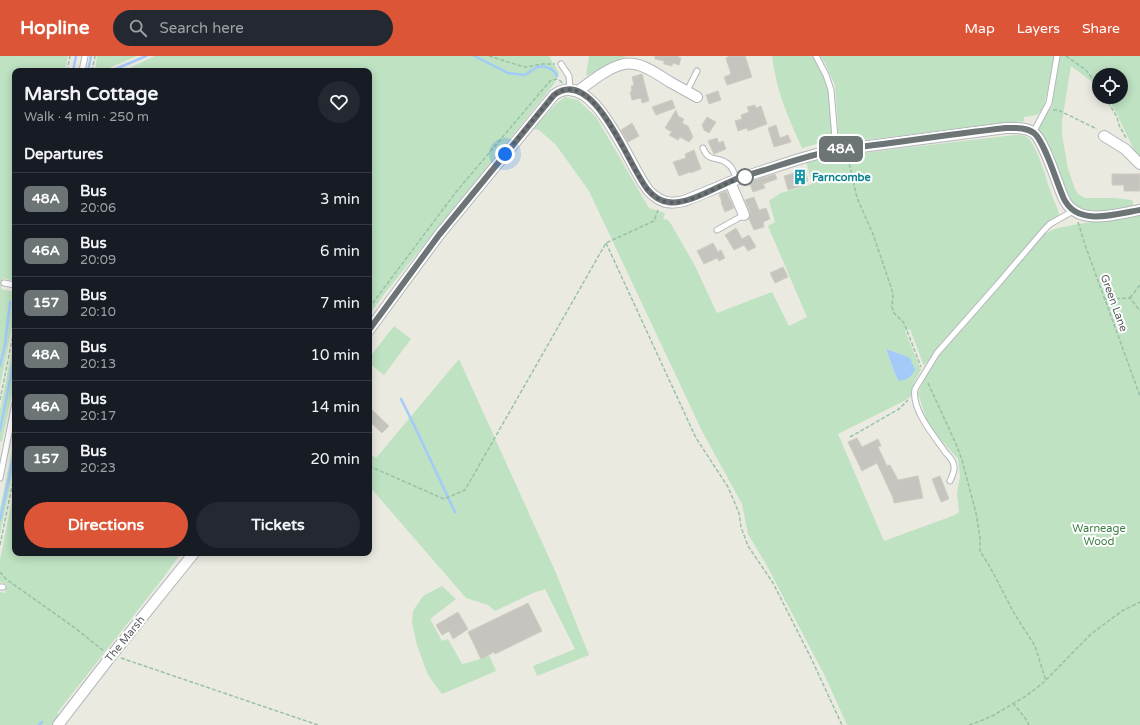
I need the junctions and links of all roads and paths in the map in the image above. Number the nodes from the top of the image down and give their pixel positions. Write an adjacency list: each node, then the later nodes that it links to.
1 (70, 56): 9 (path)
2 (85, 56): 10 (lane)
3 (95, 56): 11 (path)
4 (489, 56): 8 (path)
5 (816, 56): 23 (lane)
6 (1057, 56): 18 (lane)
7 (1066, 56): 13 (path)
8 (561, 64): 14 (lane)
9 (68, 68)
10 (83, 68)
11 (93, 68)
12 (697, 71): 15 (lane)
13 (1092, 78)
14 (571, 90): 15 (street); 27 (street); 38 (path); 40 (street)
15 (687, 91): 16 (street)
16 (697, 97)
17 (1109, 104): 24 (path)
18 (1046, 108): 19 (lane); 20 (path)
19 (1033, 133): 22 (street); 29 (street)
20 (1104, 136): 24 (street)
21 (703, 148): 26 (lane)
22 (846, 149): 23 (street); 42 (path)
23 (836, 150): 26 (street)
24 (1126, 150): 25 (street)
25 (1140, 164)
26 (733, 181): 27 (street); 30 (street)
27 (662, 201): 32 (path)
28 (1140, 210): 29 (street)
29 (1076, 213): 37 (path, Green Lane); 42 (lane)
30 (744, 215): 31 (lane)
31 (717, 230)
32 (606, 243): 49 (path); 62 (path)
33 (4, 282): 34 (lane)
34 (12, 284)
35 (1140, 285): 36 (path)
36 (1130, 298): 37 (path); 39 (path)
37 (1104, 299): 44 (path, Green Lane)
38 (372, 304)
39 (1140, 311)
40 (372, 326)
41 (12, 340): 45 (path)
42 (924, 373): 43 (lane); 58 (path)
43 (914, 395): 47 (path); 51 (lane)
44 (1140, 396)
45 (0, 400)
46 (12, 415): 48 (lane)
47 (850, 437)
48 (3, 450): 50 (lane)
49 (372, 467)
50 (0, 478)
51 (950, 481)
52 (12, 487): 53 (path)
53 (0, 546)
54 (192, 556): 57 (street, The Marsh)
55 (0, 572): 57 (path)
56 (1140, 602): 58 (path)
57 (112, 655): 60 (street, The Marsh); 61 (path)
58 (1046, 681): 59 (path)
59 (1013, 703): 63 (path); 64 (path)
60 (58, 725)
61 (318, 725)
62 (842, 725)
63 (969, 725)
64 (1029, 725)

